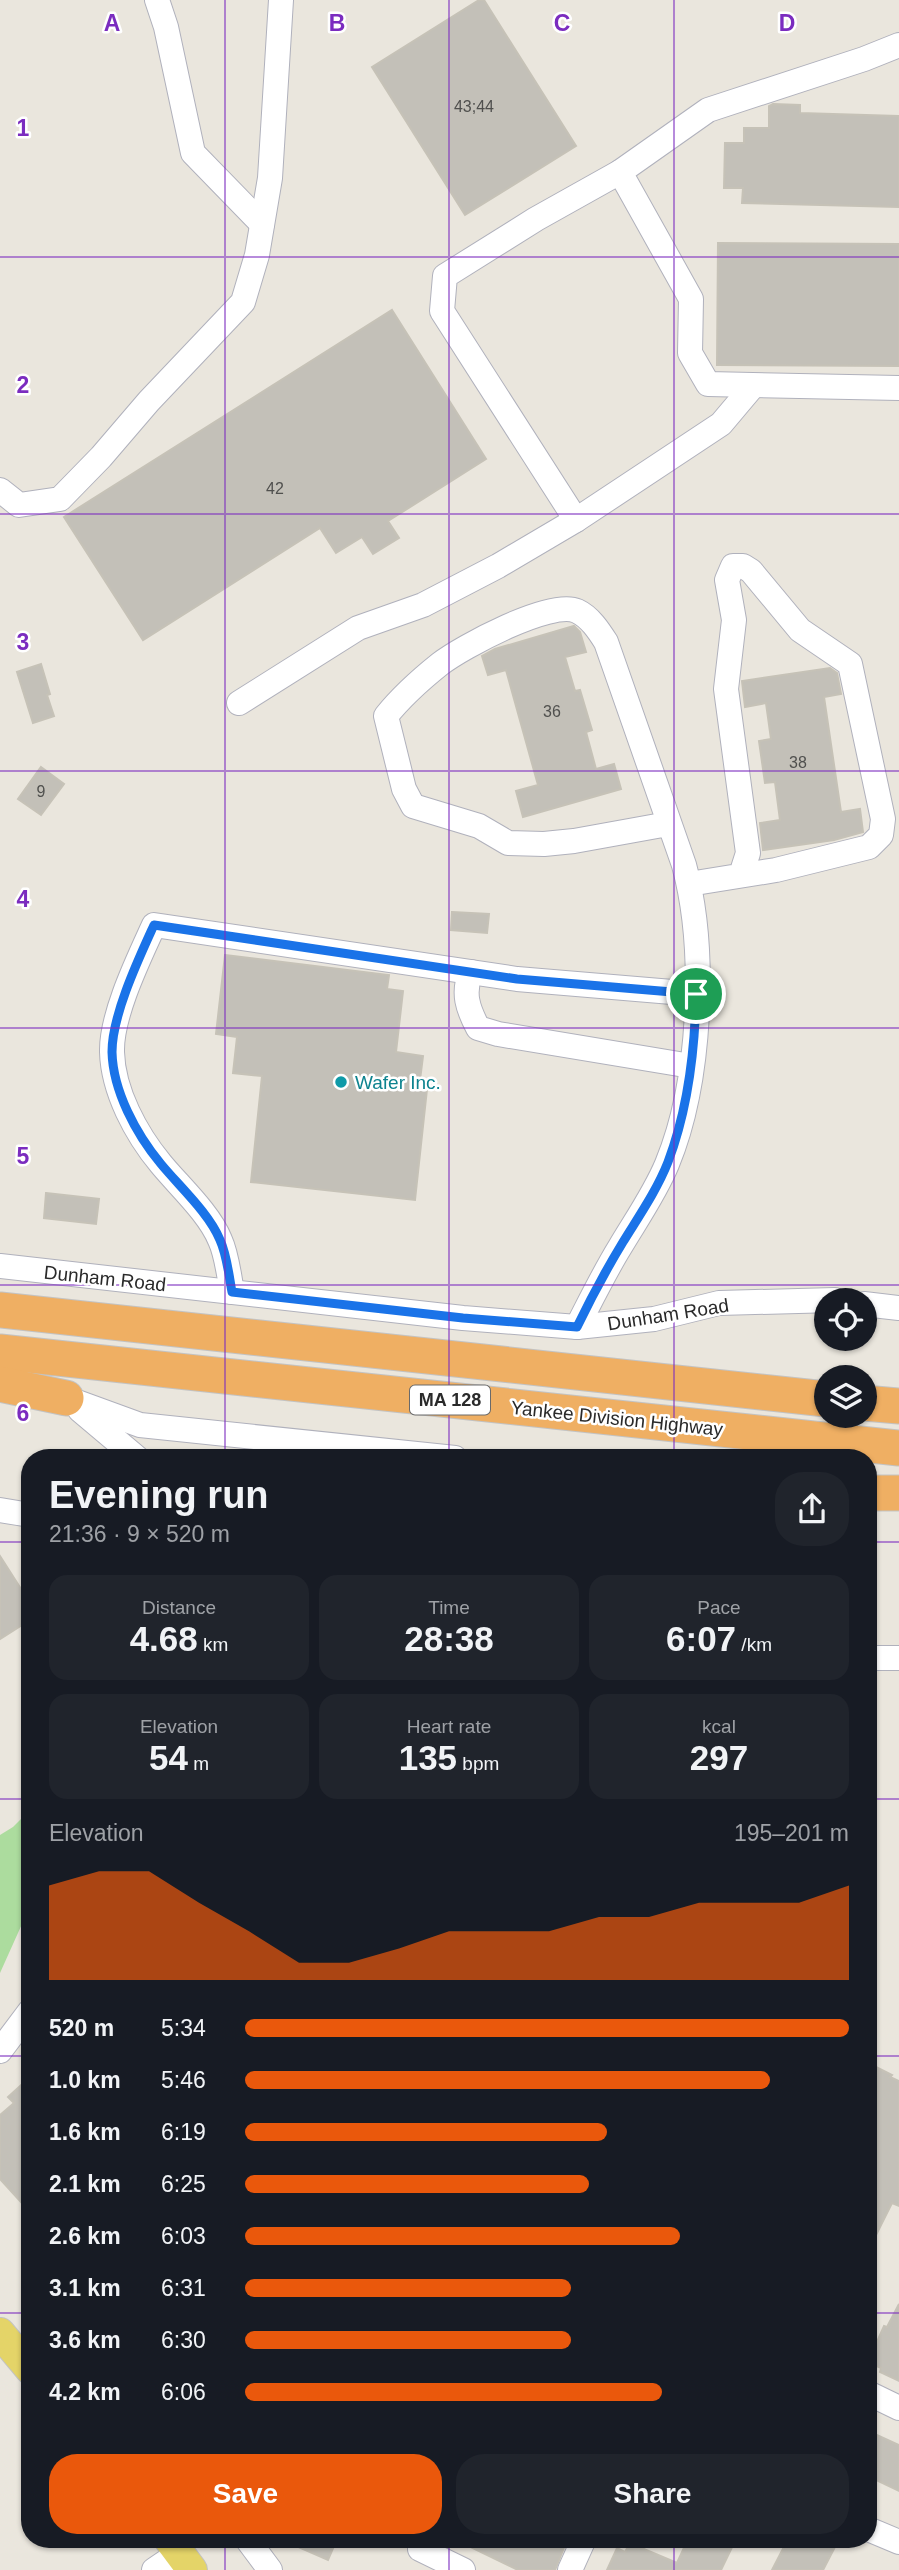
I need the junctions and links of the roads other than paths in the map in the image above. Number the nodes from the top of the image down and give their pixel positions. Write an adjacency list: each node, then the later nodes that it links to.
1 (157, 0): 5 (street)
2 (281, 0): 5 (street)
3 (899, 45): 4 (street)
4 (620, 172): 6 (street); 9 (street)
5 (262, 224): 8 (street)
6 (753, 386): 7 (street); 9 (street)
7 (899, 388)
8 (0, 490)
9 (576, 520): 10 (street)
10 (239, 703)
11 (668, 824): 11 (street); 13 (street)
12 (741, 875): 12 (street); 13 (street)
13 (689, 884): 15 (street)
14 (471, 972): 15 (street); 16 (street); 18 (street)
15 (696, 994): 16 (street)
16 (691, 1066): 23 (street)
17 (4, 1260): 18 (street, Dunham Road)
18 (232, 1292): 23 (street, Dunham Road)
19 (814, 1301): 23 (street, Dunham Road)
20 (877, 1305): 21 (street)
21 (899, 1308)
22 (0, 1310): 27 (highway, MA 128)
23 (577, 1327)
24 (0, 1352): 30 (highway, Yankee Division Highway / MA 128)
25 (0, 1384): 26 (highway)
26 (66, 1398): 31 (street); 32 (street)
27 (814, 1398)
28 (877, 1404): 29 (highway)
29 (899, 1406)
30 (899, 1448)
31 (126, 1449)
32 (306, 1449)
33 (877, 1493): 34 (highway)
34 (899, 1493)
35 (0, 1510): 36 (street)
36 (21, 1514)
37 (877, 1658): 38 (street)
38 (899, 1658)
39 (21, 2023): 40 (street)
40 (0, 2051)
41 (0, 2333): 42 (main road)
42 (21, 2358)
43 (877, 2397): 44 (street)
44 (899, 2408)
45 (877, 2533): 46 (street)
46 (899, 2542)
47 (254, 2548): 52 (street)
48 (580, 2548): 54 (street)
49 (419, 2553): 53 (street)
50 (180, 2554): 51 (street)
51 (154, 2570)
52 (271, 2570)
53 (463, 2570)
54 (570, 2570)

